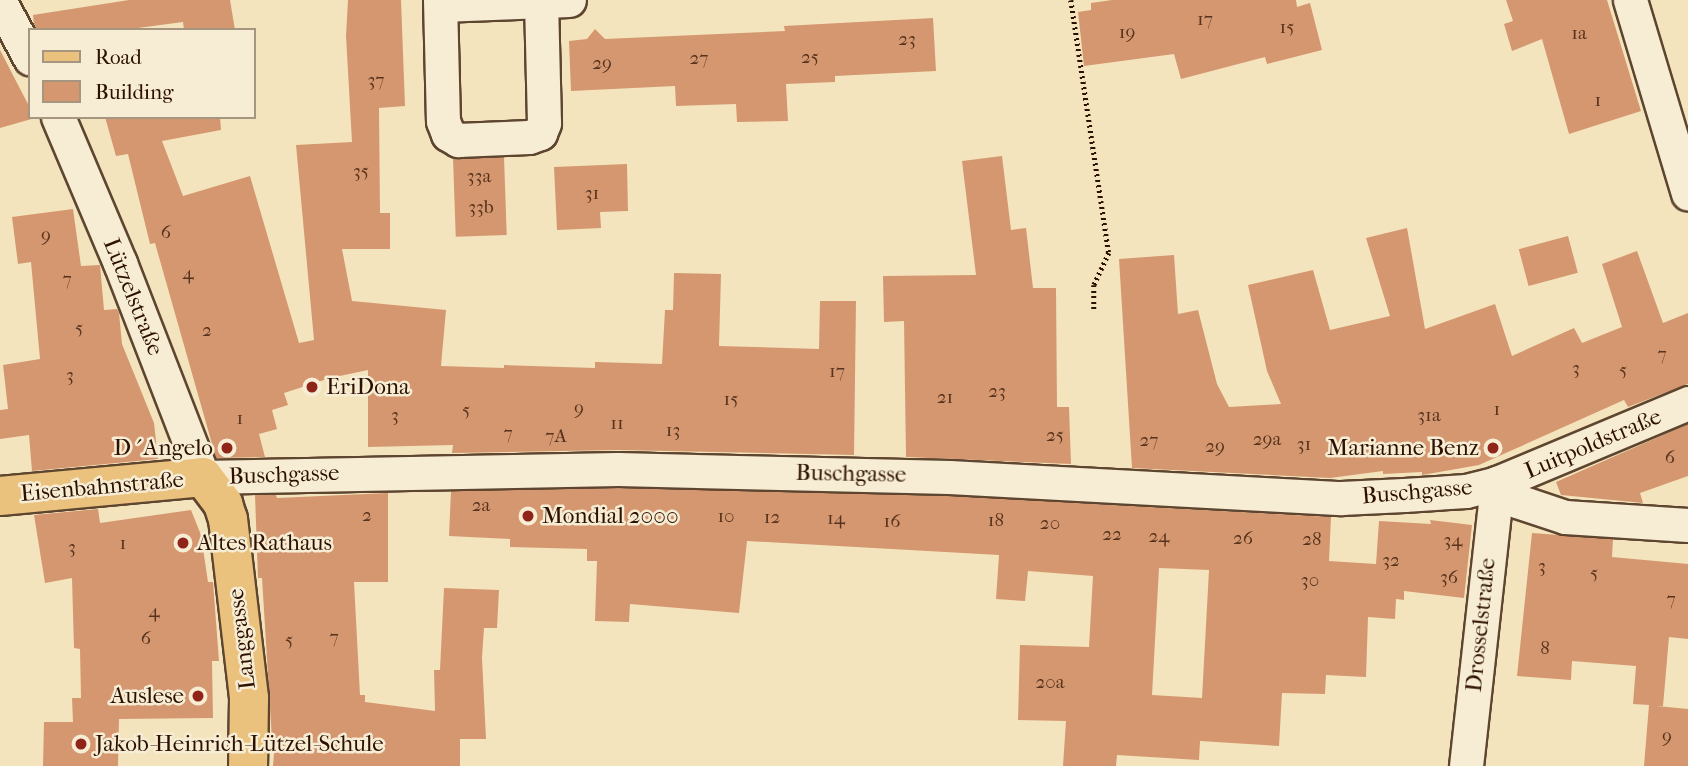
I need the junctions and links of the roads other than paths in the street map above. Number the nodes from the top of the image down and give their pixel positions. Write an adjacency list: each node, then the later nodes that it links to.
1 (1630, 0): 7 (street)
2 (555, 1): 4 (street); 4 (street)
3 (0, 2): 5 (street)
4 (441, 3)
5 (28, 54)
6 (59, 119): 9 (street, Lützelstraße)
7 (1688, 193)
8 (1688, 403): 10 (street, Luitpoldstraße)
9 (204, 477): 10 (street, Buschgasse); 11 (main road, Eisenbahnstraße); 13 (main road, Langgasse)
10 (1497, 483): 12 (street); 14 (street, Drosselstraße)
11 (0, 496)
12 (1688, 525)
13 (248, 766)
14 (1466, 766)

